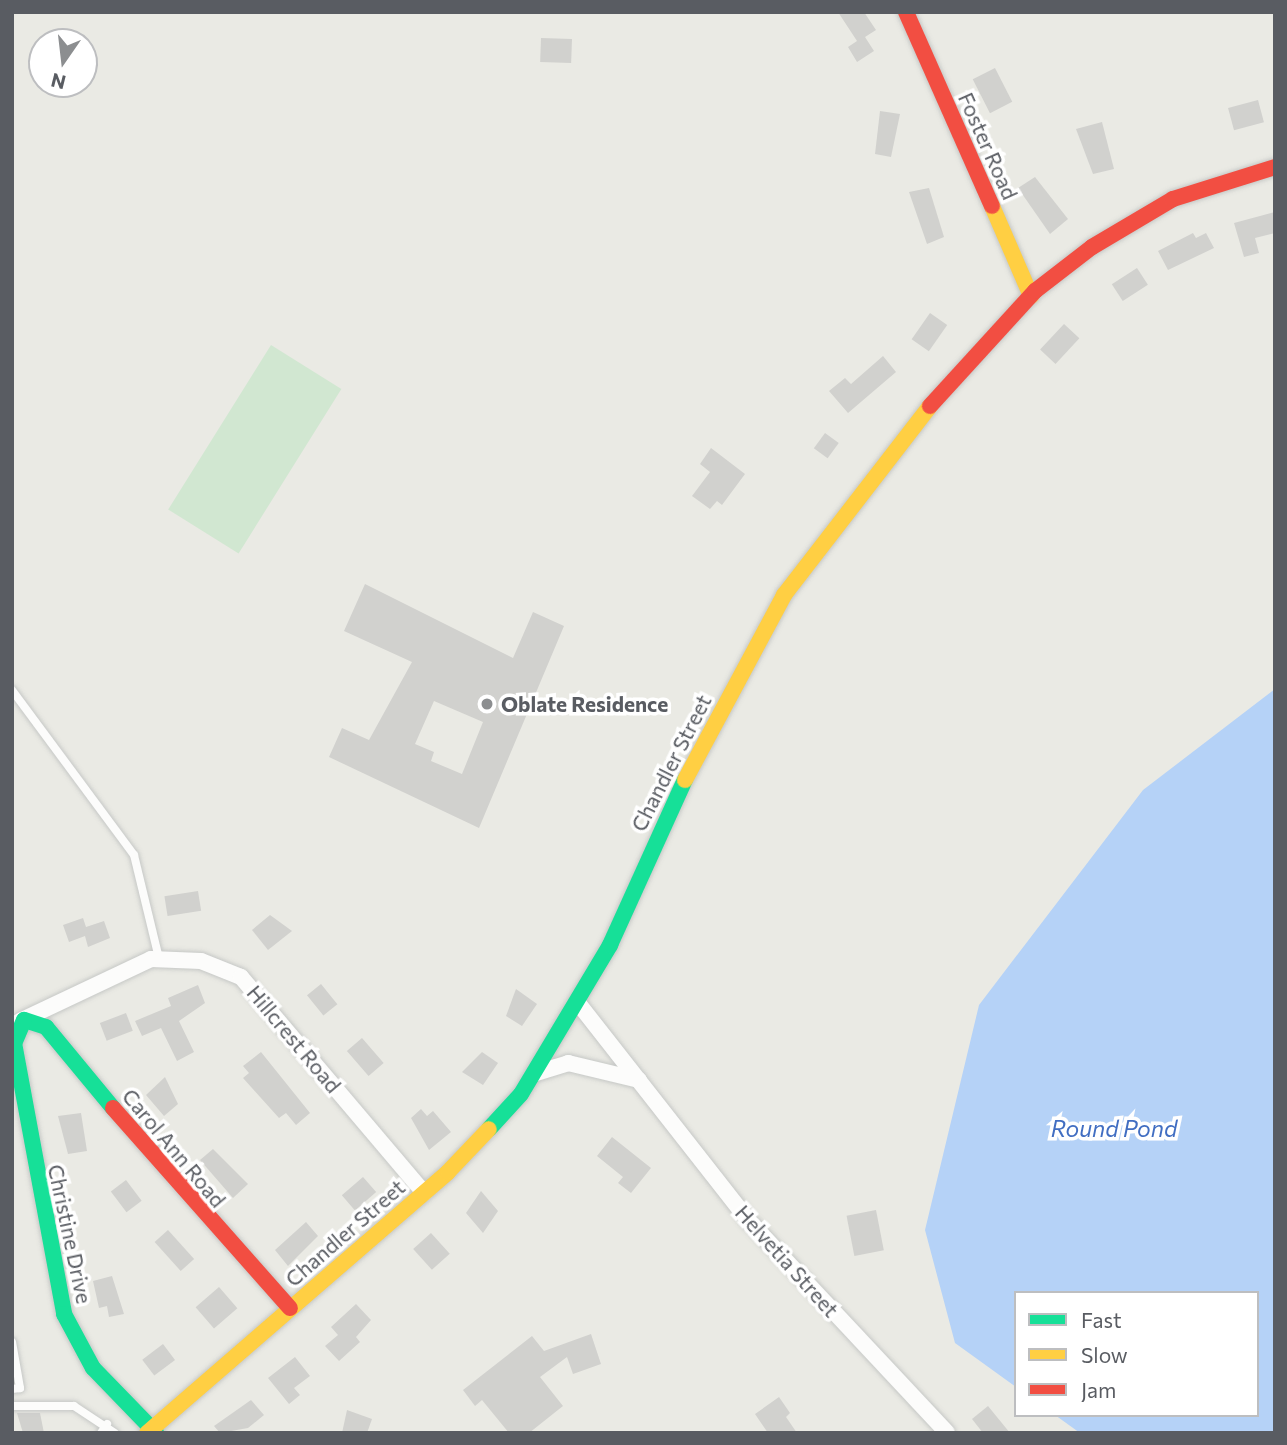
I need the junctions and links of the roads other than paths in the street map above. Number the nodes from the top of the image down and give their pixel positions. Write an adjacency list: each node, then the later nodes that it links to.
1 (906, 12): 3 (main road, Foster Road)
2 (1275, 167): 3 (main road, Chandler Street)
3 (1031, 296): 6 (main road, Chandler Street)
4 (12, 690): 5 (lane)
5 (159, 958): 7 (street, Hillcrest Road); 10 (street, Hillcrest Road)
6 (578, 1003): 8 (main road, Chandler Street); 9 (street, Helvetia Street)
7 (18, 1021): 11 (main road, Carol Ann Road); 16 (main road, Christine Drive)
8 (536, 1073): 9 (street); 10 (main road, Chandler Street)
9 (639, 1080): 19 (street, Helvetia Street)
10 (424, 1193): 11 (main road, Chandler Street)
11 (290, 1308): 16 (main road, Chandler Street)
12 (12, 1342): 13 (lane)
13 (12, 1390)
14 (12, 1406): 15 (lane)
15 (107, 1424): 17 (lane); 18 (lane)
16 (152, 1431)
17 (101, 1433)
18 (115, 1433)
19 (947, 1433)

